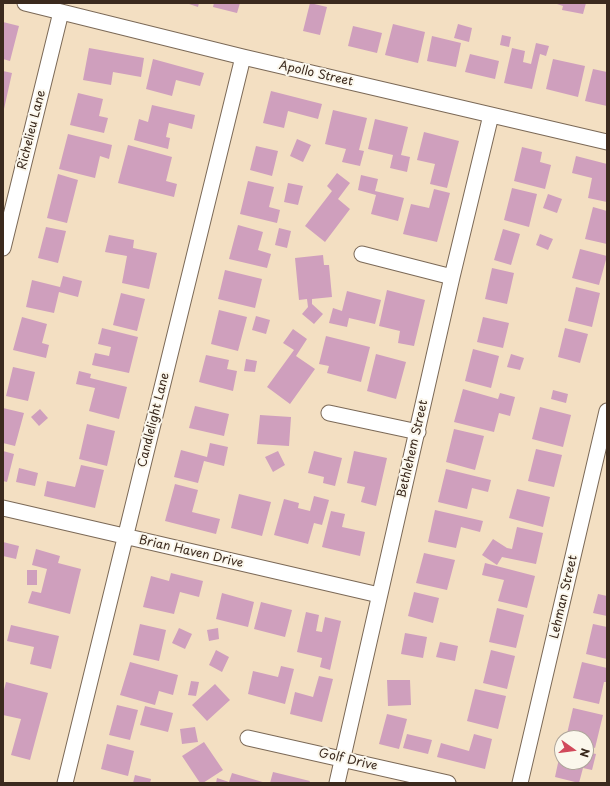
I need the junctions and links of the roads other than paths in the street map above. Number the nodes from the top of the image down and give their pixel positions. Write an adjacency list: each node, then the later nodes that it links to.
1 (26, 3): 2 (street, Apollo Street)
2 (61, 12): 3 (street, Apollo Street); 6 (street, Richelieu Lane)
3 (242, 57): 4 (street, Apollo Street); 14 (street, Candlelight Lane)
4 (491, 114): 5 (street, Apollo Street); 8 (street, Bethlehem Street)
5 (607, 142)
6 (3, 248)
7 (362, 254): 8 (street)
8 (452, 277): 11 (street, Bethlehem Street)
9 (607, 411): 12 (street, Lehman Street)
10 (329, 413): 11 (street)
11 (418, 432): 15 (street, Bethlehem Street)
12 (601, 465): 21 (street, Lehman Street)
13 (3, 508): 14 (street, Brian Haven Drive)
14 (125, 536): 15 (street, Brian Haven Drive); 18 (street, Candlelight Lane)
15 (379, 595): 17 (street, Bethlehem Street)
16 (248, 738): 17 (street, Golf Drive)
17 (343, 759): 19 (street, Bethlehem Street); 20 (street, Golf Drive)
18 (65, 783)
19 (337, 783)
20 (448, 783)
21 (520, 783)

